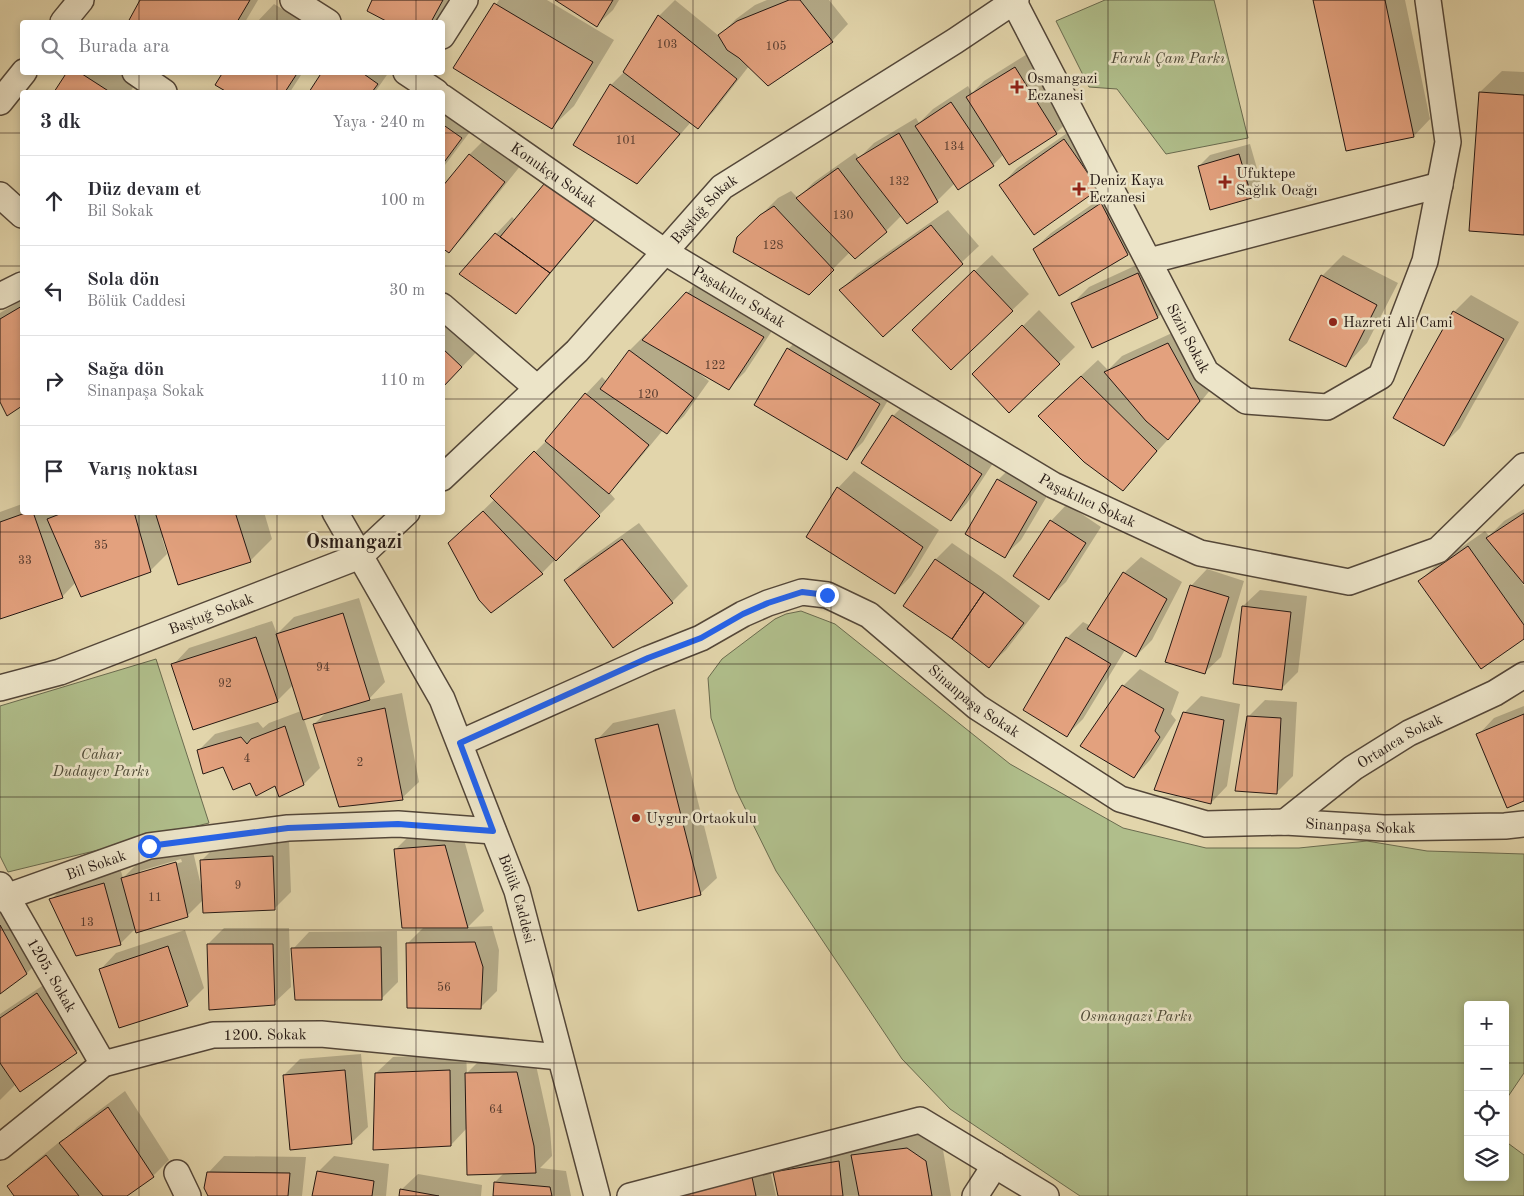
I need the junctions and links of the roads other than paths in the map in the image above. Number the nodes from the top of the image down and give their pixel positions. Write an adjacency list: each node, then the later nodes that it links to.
1 (81, 0): 6 (street)
2 (293, 0): 7 (street)
3 (465, 0): 8 (street)
4 (1428, 0): 14 (street, Sizin Sokak)
5 (1015, 1): 17 (street, Baştuğ Sokak); 18 (street, Sizin Sokak)
6 (65, 20)
7 (325, 20)
8 (445, 31)
9 (22, 75): 13 (street)
10 (139, 75): 11 (street)
11 (161, 90)
12 (445, 99): 17 (street, Konukçu Sokak)
13 (0, 102)
14 (1440, 184): 18 (street); 18 (street, Sizin Sokak)
15 (0, 195): 16 (street)
16 (20, 213)
17 (665, 252): 22 (street, Baştuğ Sokak); 23 (street, Paşakılıcı Sokak)
18 (1148, 261)
19 (20, 286): 20 (street)
20 (0, 296)
21 (445, 309): 22 (street)
22 (538, 388): 24 (street, Baştuğ Sokak)
23 (1524, 466)
24 (445, 475)
25 (337, 515): 27 (street, Bölük Caddesi)
26 (404, 515): 27 (street, Baştuğ Sokak)
27 (360, 556): 29 (street, Baştuğ Sokak); 30 (street, Bölük Caddesi)
28 (1524, 675): 31 (street, Ortanca Sokak)
29 (0, 688)
30 (460, 743): 31 (street, Sinanpaşa Sokak); 33 (street, Bölük Caddesi)
31 (1285, 822): 32 (street, Sinanpaşa Sokak)
32 (1524, 824)
33 (493, 831): 34 (street, Bil Sokak); 35 (street, Bölük Caddesi)
34 (2, 894): 36 (street, 1205. Sokak)
35 (560, 1057): 36 (street, 1200. Sokak); 41 (street, Bölük Caddesi)
36 (103, 1064): 37 (street, 1200. Sokak)
37 (0, 1147)
38 (995, 1164): 42 (street); 43 (street); 44 (street)
39 (176, 1173): 40 (street)
40 (188, 1196)
41 (597, 1196)
42 (630, 1196)
43 (975, 1196)
44 (1046, 1196)

